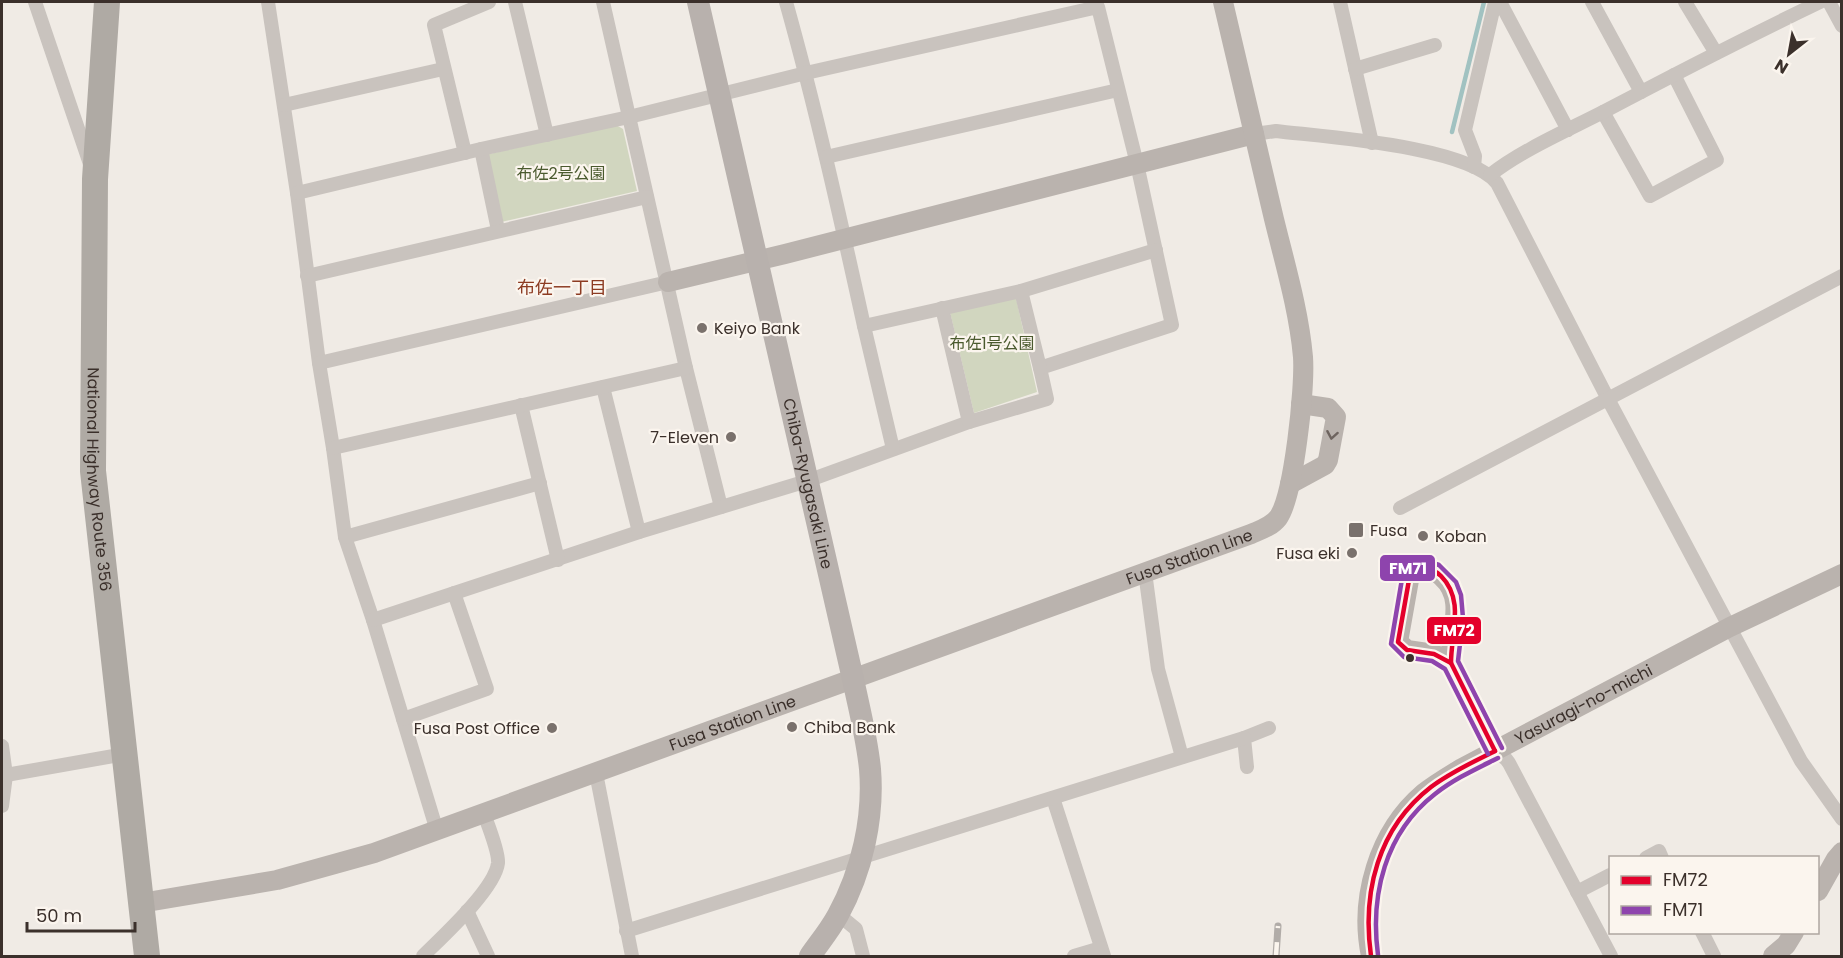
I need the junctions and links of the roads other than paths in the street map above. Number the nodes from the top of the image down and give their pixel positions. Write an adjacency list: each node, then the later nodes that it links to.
1 (35, 2): 41 (street)
2 (107, 2): 41 (highway, National Highway Route 356)
3 (268, 2): 28 (street)
4 (489, 2): 21 (street)
5 (515, 2): 33 (street)
6 (603, 2): 30 (street)
7 (698, 2): 27 (main road, Chiba-Ryugasaki Line)
8 (786, 2): 23 (street)
9 (1223, 2): 32 (street, Fusa Station Line)
10 (1345, 2): 22 (street)
11 (1495, 2): 39 (street)
12 (1500, 2): 31 (street)
13 (1592, 2): 26 (street)
14 (1685, 2): 20 (street)
15 (1820, 2): 20 (street)
16 (1829, 2): 18 (street)
17 (1097, 4): 23 (street); 25 (street)
18 (1842, 26)
19 (1436, 45): 22 (street)
20 (1716, 53): 24 (street)
21 (443, 69): 28 (street); 36 (street)
22 (1355, 69): 34 (street)
23 (806, 73): 27 (street); 37 (street)
24 (1674, 75): 26 (street); 29 (street)
25 (1118, 90): 37 (street); 38 (street)
26 (1641, 92): 29 (street)
27 (719, 94): 30 (street); 47 (main road, Chiba-Ryugasaki Line)
28 (284, 105): 42 (street)
29 (1603, 112): 31 (street)
30 (630, 117): 33 (street); 43 (street)
31 (1568, 130): 40 (street)
32 (1254, 134): 34 (street); 38 (street); 59 (street, Fusa Station Line)
33 (547, 135): 35 (street)
34 (1372, 143): 39 (street)
35 (481, 149): 36 (street); 44 (street)
36 (465, 153): 42 (street)
37 (826, 157): 45 (street)
38 (1137, 164): 45 (street); 46 (street)
39 (1474, 167): 40 (street)
40 (1490, 175): 58 (street)
41 (95, 180): 84 (highway, National Highway Route 356)
42 (297, 193): 48 (street)
43 (647, 197): 44 (street); 50 (street)
44 (498, 230): 48 (street)
45 (844, 239): 47 (street); 53 (street)
46 (1156, 250): 51 (street); 56 (street)
47 (757, 261): 50 (street); 64 (main road, Chiba-Ryugasaki Line)
48 (307, 276): 54 (street)
49 (1842, 276): 58 (street)
50 (668, 282): 54 (street); 55 (street)
51 (1022, 291): 52 (street); 56 (street)
52 (942, 308): 53 (street); 61 (street)
53 (864, 326): 63 (street)
54 (319, 363): 62 (street)
55 (686, 368): 57 (street); 67 (street)
56 (1040, 368): 61 (street)
57 (603, 387): 60 (street); 69 (street)
58 (1608, 399): 68 (street); 76 (street)
59 (1301, 404): 66 (street, Fusa Station Line); 66 (street, one-way to 66)
60 (521, 405): 62 (street); 65 (street)
61 (969, 422): 63 (street)
62 (333, 448): 70 (street)
63 (892, 449): 64 (street)
64 (807, 481): 67 (street); 78 (main road, Chiba-Ryugasaki Line)
65 (540, 483): 70 (street); 71 (street)
66 (1290, 484): 72 (street, Fusa Station Line)
67 (721, 507): 69 (street)
68 (1400, 508)
69 (639, 532): 71 (street)
70 (345, 537): 75 (street)
71 (558, 560): 74 (street)
72 (1145, 572): 78 (street, Fusa Station Line); 85 (street)
73 (1842, 574): 76 (street, Yasuragi-no-michi)
74 (454, 593): 75 (street); 79 (street)
75 (373, 620): 79 (street)
76 (1730, 627): 83 (street, Yasuragi-no-michi); 92 (street)
77 (1451, 663): 77 (street); 83 (street)
78 (853, 678): 88 (street, Fusa Station Line); 95 (main road, Chiba-Ryugasaki Line)
79 (403, 719): 93 (street)
80 (1269, 728): 81 (street)
81 (1244, 738): 85 (street); 86 (street)
82 (2, 746): 87 (street)
83 (1496, 751): 100 (street); 115 (street, Yasuragi-no-michi)
84 (125, 754): 87 (street); 101 (highway, National Highway Route 356)
85 (1182, 757): 89 (street)
86 (1247, 767)
87 (4, 772): 90 (street)
88 (596, 773): 91 (street, Fusa Station Line); 104 (street)
89 (1053, 798): 95 (street); 107 (street)
90 (2, 806)
91 (484, 814): 93 (street, Fusa Station Line); 102 (street)
92 (1842, 819)
93 (437, 831): 101 (street, Fusa Station Line)
94 (1842, 852): 99 (street)
95 (862, 856): 103 (main road, Chiba-Ryugasaki Line); 104 (street)
96 (1650, 856): 97 (street)
97 (1661, 856)
98 (1609, 876): 100 (street)
99 (1819, 889)
100 (1577, 892): 116 (street)
101 (141, 903): 108 (highway, National Highway Route 356)
102 (467, 911): 109 (street); 110 (street)
103 (839, 915): 112 (main road, Chiba-Ryugasaki Line); 113 (street)
104 (626, 931): 111 (street)
105 (1702, 934): 117 (street)
106 (1793, 934): 118 (street)
107 (1102, 952): 114 (street)
108 (147, 957)
109 (423, 957)
110 (488, 957)
111 (632, 957)
112 (810, 957)
113 (863, 957)
114 (1074, 957)
115 (1371, 957)
116 (1611, 957)
117 (1714, 957)
118 (1773, 957)

